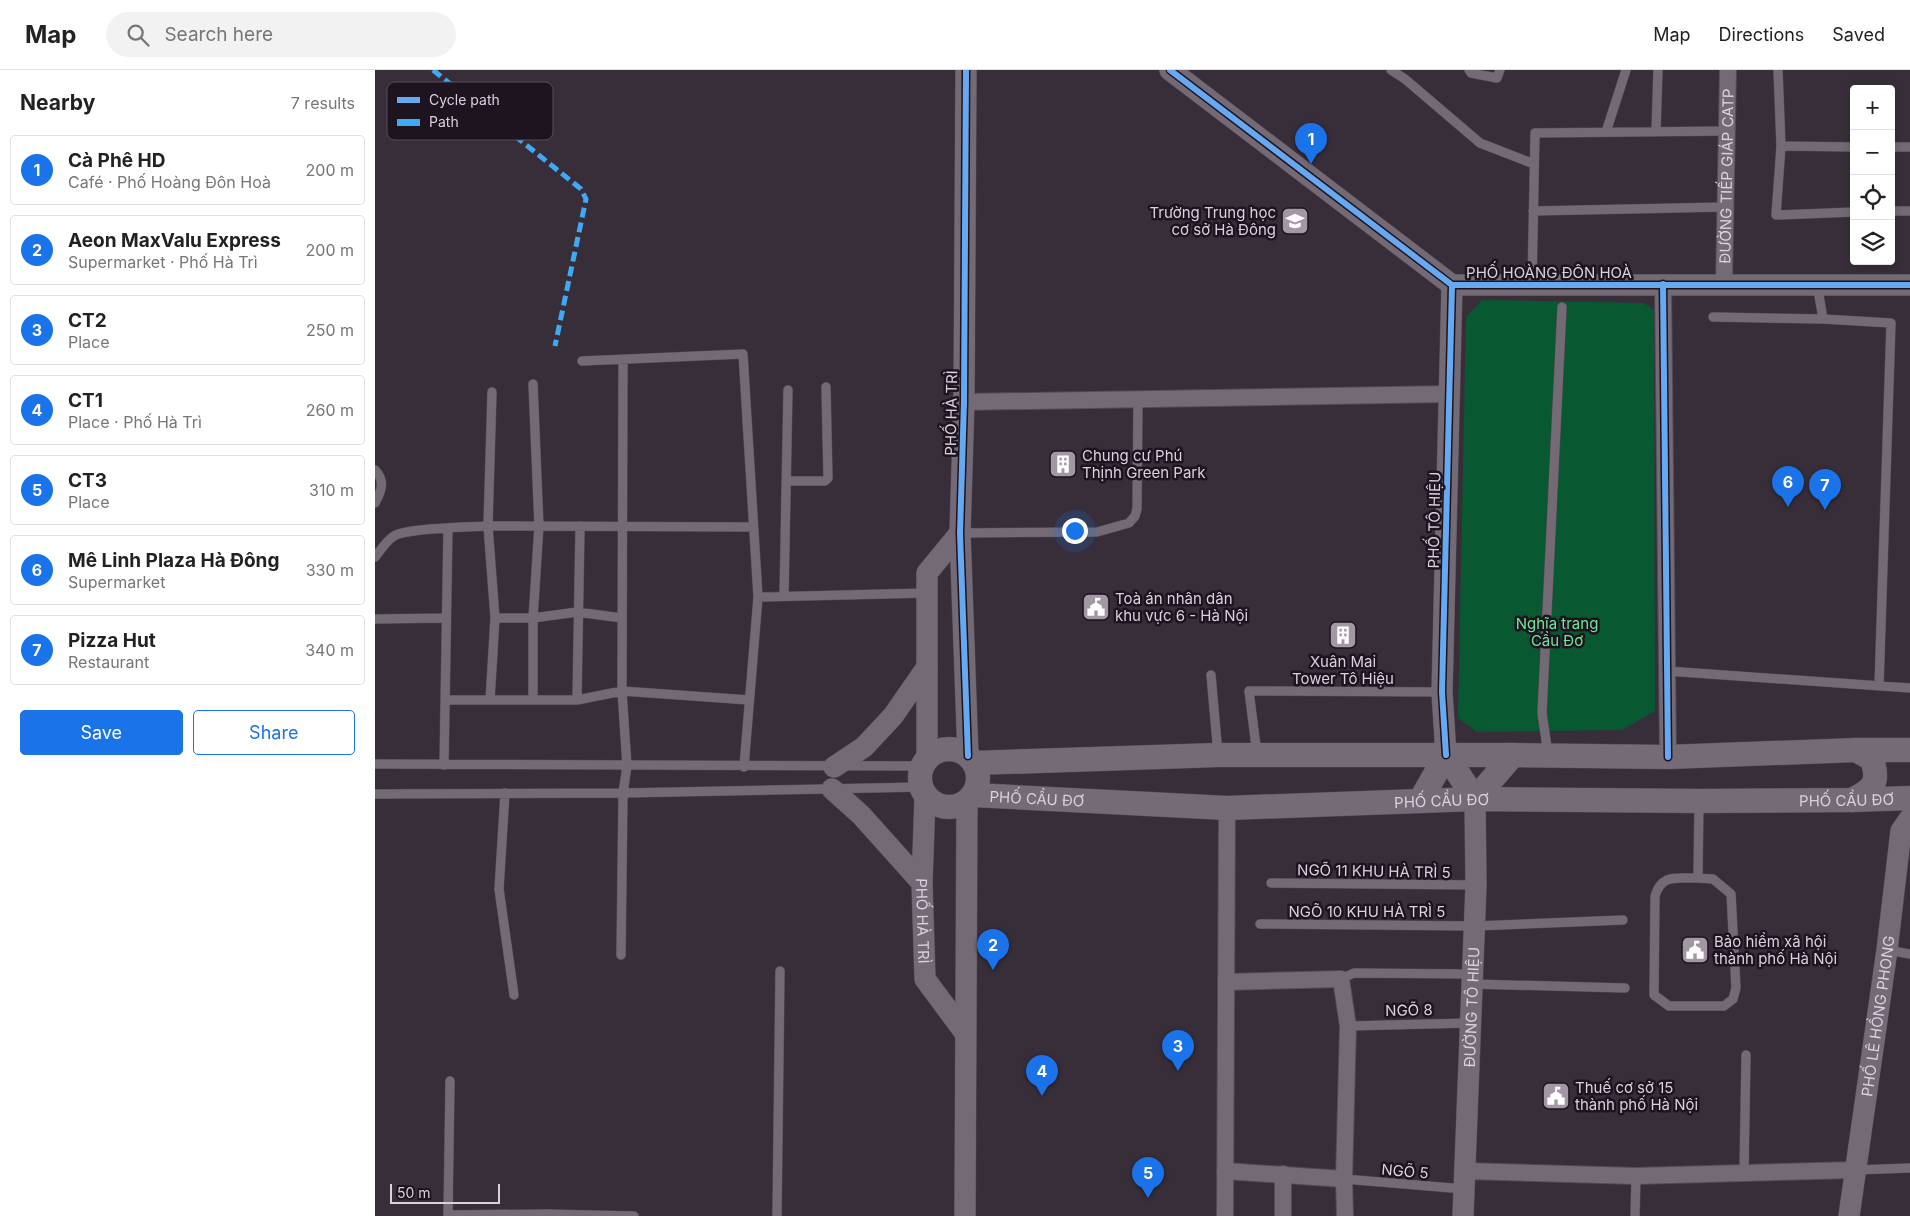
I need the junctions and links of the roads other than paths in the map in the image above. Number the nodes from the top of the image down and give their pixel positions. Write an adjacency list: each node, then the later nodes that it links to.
1 (966, 70): 40 (street, PHỐ HÀ TRÌ)
2 (1170, 70): 26 (street, PHỐ HOÀNG ĐÔN HOÀ)
3 (1391, 70): 17 (lane)
4 (1469, 70): 5 (lane)
5 (1500, 70)
6 (1626, 70): 12 (lane)
7 (1658, 70): 10 (lane)
8 (1728, 70): 11 (street, ĐƯỜNG TIẾP GIÁP CATP)
9 (1778, 70): 13 (lane)
10 (1656, 131): 11 (lane); 12 (lane)
11 (1727, 131): 18 (street, ĐƯỜNG TIẾP GIÁP CATP)
12 (1606, 132): 17 (lane)
13 (1781, 146): 14 (lane); 22 (lane)
14 (1850, 147)
15 (1895, 147): 16 (lane)
16 (1910, 147)
17 (1534, 164): 19 (lane)
18 (1725, 207): 19 (lane); 24 (street, ĐƯỜNG TIẾP GIÁP CATP)
19 (1533, 210): 27 (lane)
20 (1895, 211): 21 (lane)
21 (1910, 211)
22 (1850, 212)
23 (1663, 284): 24 (street, PHỐ HOÀNG ĐÔN HOÀ); 27 (street, PHỐ HOÀNG ĐÔN HOÀ); 62 (street)
24 (1724, 284): 25 (street, PHỐ HOÀNG ĐÔN HOÀ)
25 (1817, 284): 28 (street, PHỐ HOÀNG ĐÔN HOÀ); 31 (lane)
26 (1452, 285): 27 (street, PHỐ HOÀNG ĐÔN HOÀ); 38 (street, PHỐ TÔ HIỆU)
27 (1532, 285)
28 (1910, 285)
29 (1562, 307): 79 (lane)
30 (1713, 316): 31 (lane)
31 (1823, 319): 64 (lane)
32 (623, 360): 33 (lane); 47 (lane); 48 (lane)
33 (582, 361)
34 (533, 384): 45 (lane)
35 (825, 387): 42 (lane)
36 (788, 390): 42 (lane)
37 (492, 392): 44 (lane)
38 (1449, 394): 39 (street); 67 (street, PHỐ TÔ HIỆU)
39 (1138, 399): 40 (street); 50 (lane)
40 (964, 402): 50 (street, PHỐ HÀ TRÌ)
41 (375, 470): 43 (lane)
42 (787, 481): 53 (lane)
43 (375, 503)
44 (488, 526): 45 (lane); 49 (lane); 57 (lane)
45 (539, 526): 46 (lane); 58 (lane)
46 (580, 526): 47 (lane); 55 (lane)
47 (623, 526): 48 (lane); 59 (lane)
48 (753, 527): 54 (lane)
49 (448, 528): 51 (lane); 56 (lane)
50 (960, 533): 52 (street, PHỐ HÀ TRÌ); 81 (street, PHỐ HÀ TRÌ)
51 (375, 557)
52 (927, 593): 53 (lane); 61 (street, PHỐ HÀ TRÌ)
53 (784, 596): 54 (lane)
54 (757, 597): 72 (lane)
55 (577, 612): 58 (lane); 59 (lane); 71 (lane)
56 (446, 618): 60 (lane); 68 (lane)
57 (495, 618): 58 (lane); 69 (lane)
58 (533, 618): 70 (lane)
59 (622, 618): 66 (lane)
60 (375, 619)
61 (927, 667): 86 (street); 87 (street, PHỐ HÀ TRÌ)
62 (1667, 671): 64 (lane); 80 (street)
63 (1211, 675): 75 (lane)
64 (1879, 686): 65 (lane)
65 (1910, 688)
66 (622, 691): 71 (lane); 72 (lane); 84 (lane)
67 (1442, 692): 76 (lane); 77 (street, PHỐ TÔ HIỆU)
68 (445, 700): 69 (lane); 83 (lane)
69 (489, 700): 70 (lane)
70 (533, 700): 71 (lane)
71 (577, 700)
72 (749, 700): 85 (lane)
73 (1856, 750): 74 (main road); 80 (main road); 95 (main road)
74 (1910, 750)
75 (1219, 754): 76 (main road); 81 (main road)
76 (1257, 754): 77 (main road)
77 (1446, 755): 78 (main road); 94 (main road, PHỐ TÔ HIỆU); 96 (main road)
78 (1513, 755): 79 (main road); 94 (main road)
79 (1548, 755): 80 (main road)
80 (1668, 757)
81 (971, 759): 87 (main road); 92 (main road)
82 (375, 764): 83 (lane)
83 (444, 764): 84 (lane)
84 (627, 766): 85 (lane); 89 (lane)
85 (744, 767): 86 (lane)
86 (833, 767): 87 (lane)
87 (923, 777): 88 (lane); 92 (main road); 101 (street, PHỐ HÀ TRÌ)
88 (832, 789): 89 (lane); 101 (street)
89 (623, 793): 91 (lane); 109 (lane)
90 (375, 794): 91 (lane)
91 (505, 794): 115 (lane)
92 (970, 798): 98 (main road, PHỐ CẦU ĐƠ); 118 (street)
93 (1910, 798): 95 (main road, PHỐ CẦU ĐƠ)
94 (1475, 799): 96 (main road, PHỐ CẦU ĐƠ); 97 (main road, PHỐ CẦU ĐƠ); 103 (street, ĐƯỜNG TÔ HIỆU)
95 (1853, 800): 97 (main road, PHỐ CẦU ĐƠ)
96 (1420, 801): 98 (main road, PHỐ CẦU ĐƠ)
97 (1699, 801): 100 (lane)
98 (1227, 808): 113 (street)
99 (1910, 818): 107 (street, PHỐ LÊ HỒNG PHONG)
100 (1697, 878): 100 (lane)
101 (921, 883): 118 (street, PHỐ HÀ TRÌ)
102 (1271, 883): 103 (lane, NGÕ 11 KHU HÀ TRÌ 5)
103 (1476, 885): 106 (street, ĐƯỜNG TÔ HIỆU)
104 (1623, 920): 106 (lane, NGÕ 10 KHU HÀ TRÌ 5)
105 (1260, 924): 106 (lane, NGÕ 10 KHU HÀ TRÌ 5)
106 (1474, 926): 112 (street, ĐƯỜNG TÔ HIỆU)
107 (1887, 950): 108 (lane); 122 (street, PHỐ LÊ HỒNG PHONG)
108 (1910, 954)
109 (621, 955)
110 (780, 971): 132 (lane)
111 (1341, 979): 112 (lane); 113 (street); 117 (street)
112 (1472, 979): 114 (lane); 116 (street, ĐƯỜNG TÔ HIỆU)
113 (1226, 982): 123 (street)
114 (1625, 988)
115 (514, 995)
116 (1469, 1023): 117 (lane, NGÕ 8); 128 (street, ĐƯỜNG TÔ HIỆU)
117 (1348, 1026): 127 (street)
118 (965, 1033): 133 (street)
119 (1746, 1055): 124 (lane)
120 (450, 1081): 130 (lane)
121 (1910, 1168): 122 (lane)
122 (1855, 1170): 124 (street); 139 (street, PHỐ LÊ HỒNG PHONG)
123 (1225, 1171): 125 (street); 134 (street)
124 (1744, 1173): 126 (street)
125 (1283, 1174): 127 (street); 135 (street)
126 (1636, 1176): 128 (street); 138 (lane)
127 (1344, 1179): 128 (lane, NGÕ 5); 136 (street)
128 (1464, 1180): 137 (street, ĐƯỜNG TÔ HIỆU)
129 (547, 1215): 130 (lane); 131 (lane)
130 (448, 1216)
131 (634, 1216)
132 (777, 1216)
133 (965, 1216)
134 (1225, 1216)
135 (1283, 1216)
136 (1345, 1216)
137 (1463, 1216)
138 (1635, 1216)
139 (1849, 1216)

